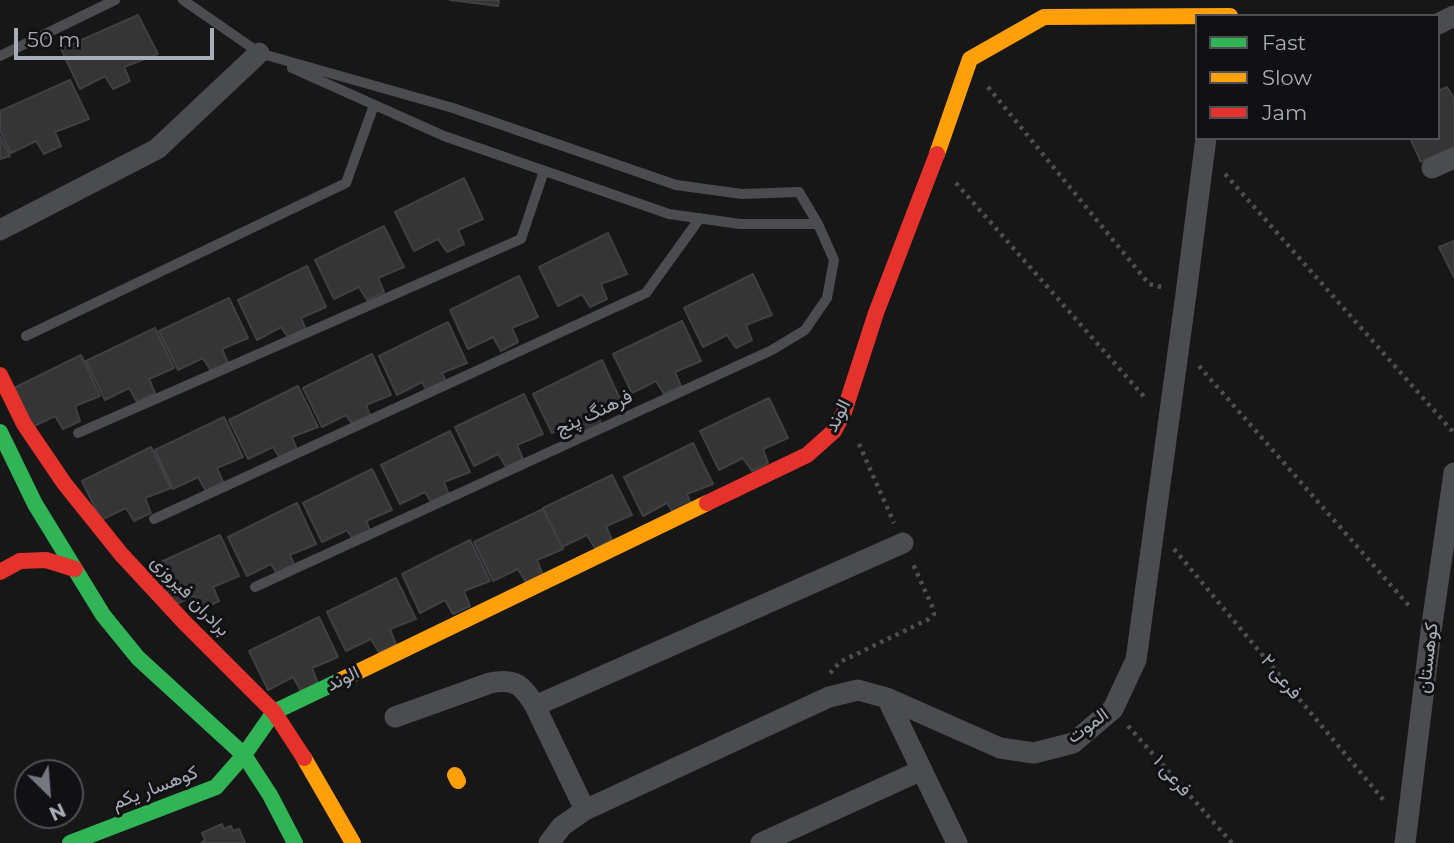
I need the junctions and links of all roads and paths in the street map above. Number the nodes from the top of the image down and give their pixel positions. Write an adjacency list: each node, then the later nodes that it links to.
1 (115, 0): 5 (lane)
2 (183, 0): 4 (lane)
3 (1195, 15): 6 (street)
4 (259, 53): 7 (lane); 14 (lane, فرهنگ پنج); 15 (street)
5 (0, 56)
6 (968, 63): 10 (street, الوند); 16 (path)
7 (374, 105): 12 (lane); 17 (lane)
8 (1205, 145): 16 (street, الموت); 23 (path)
9 (1454, 158): 11 (street)
10 (935, 159): 20 (path); 35 (street, الوند)
11 (1432, 168)
12 (544, 171): 13 (lane); 22 (lane)
13 (700, 218): 14 (lane); 25 (lane)
14 (818, 224): 30 (lane, فرهنگ پنج)
15 (0, 230)
16 (1186, 294): 18 (street, الموت)
17 (26, 336)
18 (1180, 343): 20 (street, الموت); 31 (path)
19 (0, 375): 35 (street, برادران فیروزی)
20 (1168, 424): 26 (street, الموت)
21 (0, 432): 28 (street)
22 (78, 433)
23 (1454, 433)
24 (1454, 473): 31 (street, کوهستان)
25 (154, 519)
26 (1154, 526): 34 (street, الموت); 40 (path, فرعی ۲)
27 (902, 542): 33 (street)
28 (75, 569): 29 (street); 37 (street)
29 (0, 572)
30 (255, 587)
31 (1431, 631): 40 (street, کوهستان)
32 (887, 698): 34 (street, الموت); 38 (street); 39 (street, الموت)
33 (535, 706): 36 (street); 39 (street)
34 (1113, 709): 47 (path, فرعی ۱)
35 (274, 712): 37 (street, الوند); 44 (street, برادران فیروزی)
36 (394, 717)
37 (244, 755): 42 (street, کوهسار یکم); 43 (street)
38 (922, 770): 41 (street); 46 (street)
39 (585, 810): 45 (street, الموت)
40 (1406, 835)
41 (951, 841)
42 (70, 843)
43 (295, 843)
44 (353, 843)
45 (549, 843)
46 (761, 843)
47 (1231, 843)

